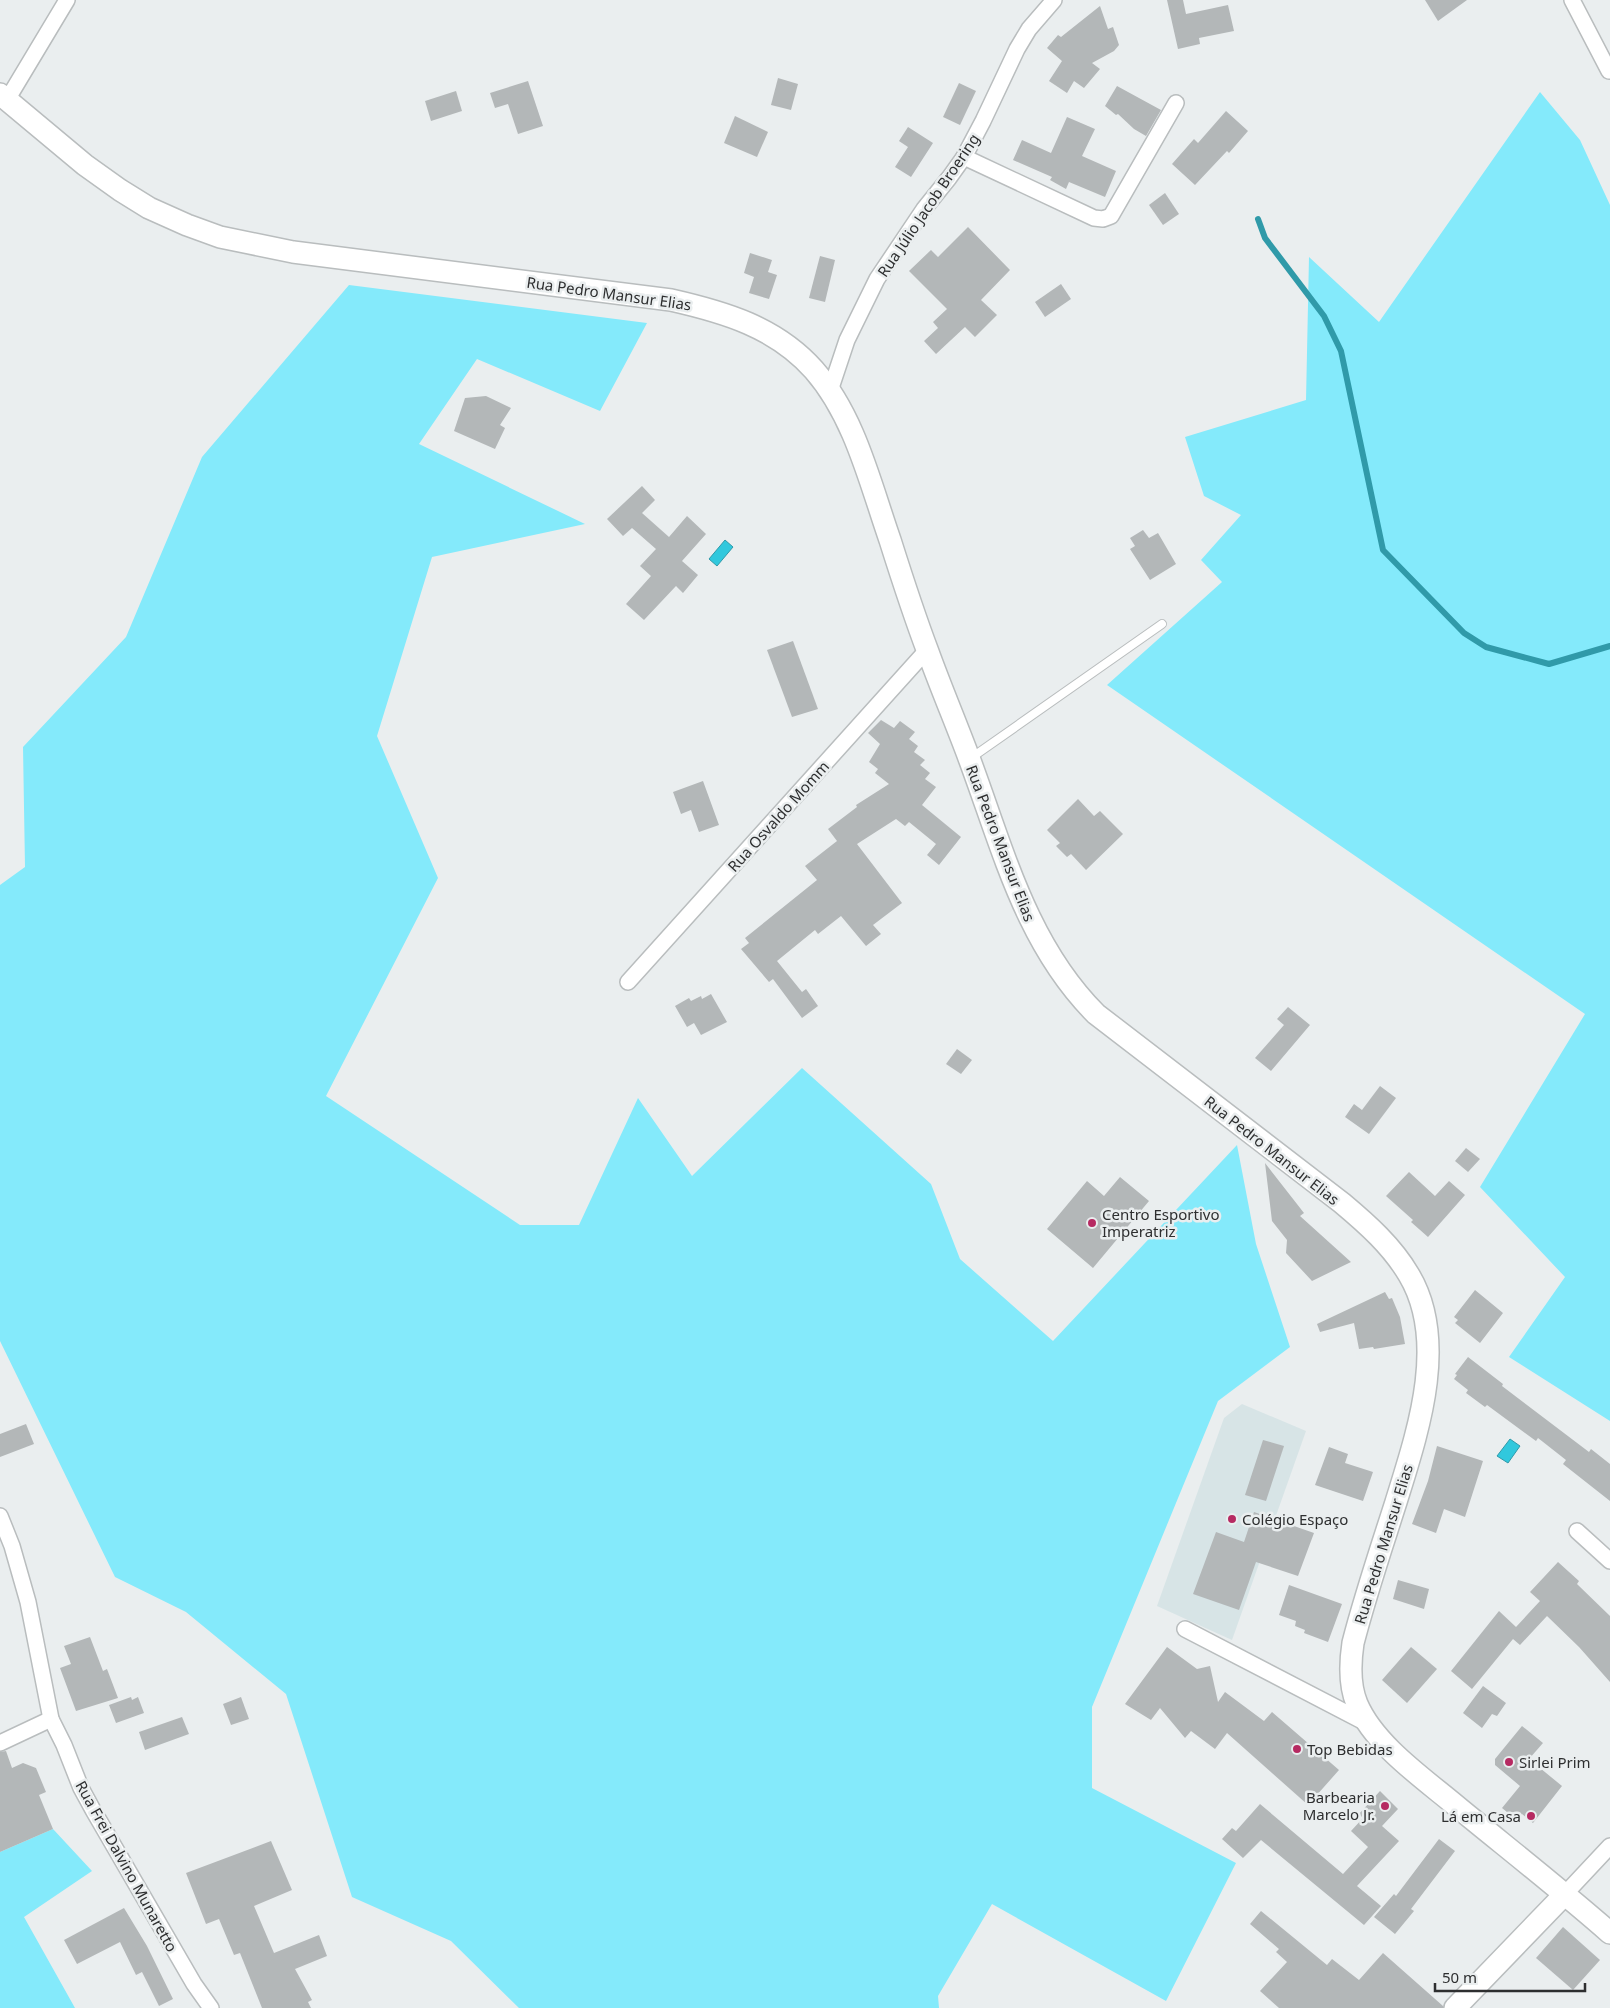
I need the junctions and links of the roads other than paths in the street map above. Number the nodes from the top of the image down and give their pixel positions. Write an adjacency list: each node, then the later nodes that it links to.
1 (67, 0): 5 (street)
2 (1054, 0): 7 (street, Rua Júlio Jacob Broering)
3 (1572, 0): 4 (street)
4 (1609, 71)
5 (3, 97): 8 (main road, Rua Pedro Mansur Elias)
6 (1176, 103): 7 (street)
7 (964, 157): 8 (street, Rua Júlio Jacob Broering)
8 (830, 390): 10 (main road, Rua Pedro Mansur Elias)
9 (1162, 624): 11 (lane)
10 (927, 650): 11 (main road, Rua Pedro Mansur Elias); 12 (street, Rua Osvaldo Momm)
11 (969, 759): 18 (main road, Rua Pedro Mansur Elias)
12 (628, 982)
13 (0, 1516): 17 (street, Rua Frei Dalvino Munaretto)
14 (1577, 1531): 15 (street)
15 (1610, 1561)
16 (1185, 1628): 18 (street)
17 (52, 1719): 19 (street); 23 (street, Rua Frei Dalvino Munaretto)
18 (1369, 1725): 21 (main road, Rua Pedro Mansur Elias)
19 (0, 1743)
20 (1610, 1846): 21 (street)
21 (1565, 1894): 22 (main road, Rua Pedro Mansur Elias); 24 (main road)
22 (1610, 1933)
23 (211, 2008)
24 (1455, 2008)

